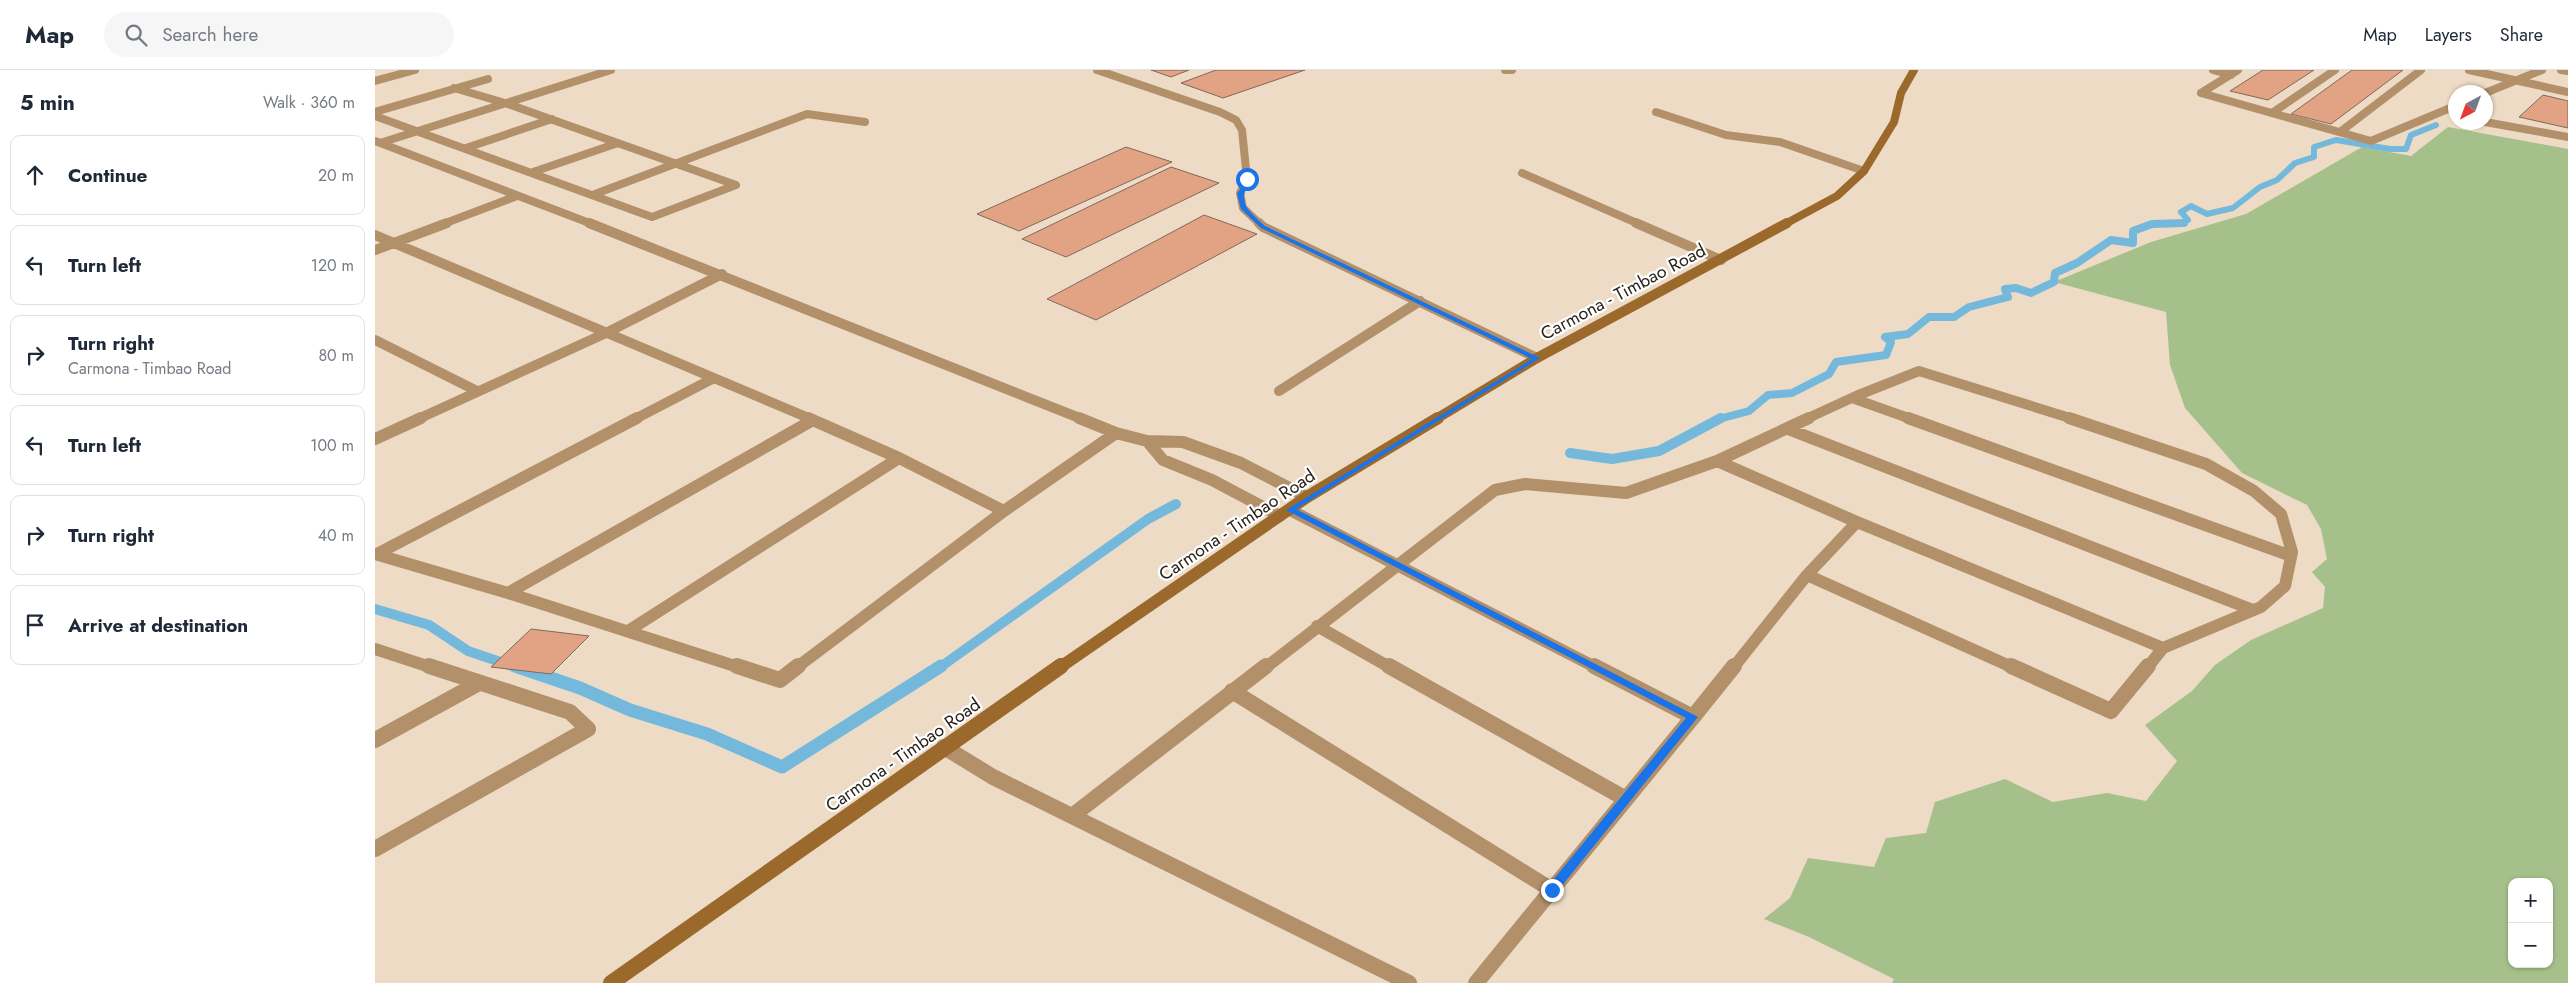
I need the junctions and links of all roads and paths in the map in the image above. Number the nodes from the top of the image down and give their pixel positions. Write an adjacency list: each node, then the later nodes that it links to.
1 (415, 70): 18 (street)
2 (611, 70): 22 (street)
3 (1097, 70): 50 (street)
4 (1505, 70): 5 (street)
5 (1512, 70)
6 (1914, 70): 40 (main road, Carmona - Timbao Road)
7 (2213, 70): 15 (street)
8 (2238, 70): 15 (street)
9 (2335, 70): 26 (street)
10 (2421, 70): 34 (street)
11 (2469, 70): 17 (street)
12 (2541, 70): 17 (street)
13 (2561, 70): 14 (street)
14 (2568, 72)
15 (2231, 74): 26 (street)
16 (488, 79): 19 (street)
17 (2516, 80): 20 (street); 21 (street)
18 (375, 81)
19 (454, 88): 22 (street); 24 (street)
20 (2493, 90)
21 (2568, 92)
22 (505, 102): 30 (street); 33 (street)
23 (2448, 109): 27 (street)
24 (375, 112)
25 (1656, 112): 40 (street)
26 (2272, 113): 34 (street)
27 (2437, 113): 28 (street); 34 (street)
28 (2448, 115)
29 (375, 116): 33 (street)
30 (552, 120): 37 (street); 38 (street)
31 (865, 122): 39 (street)
32 (2493, 123): 35 (street)
33 (417, 131): 36 (street); 38 (street)
34 (2340, 132)
35 (2568, 137)
36 (377, 142): 44 (street)
37 (618, 143): 39 (street); 41 (street)
38 (466, 148): 41 (street)
39 (677, 165): 43 (street); 43 (street)
40 (1864, 171): 48 (main road, Carmona - Timbao Road)
41 (533, 172): 43 (street)
42 (1522, 173): 48 (street)
43 (595, 194)
44 (517, 196): 46 (street); 49 (street)
45 (375, 235): 46 (street)
46 (394, 243): 47 (street); 51 (street)
47 (375, 250)
48 (1721, 260): 53 (main road, Carmona - Timbao Road)
49 (722, 274): 51 (street); 60 (street)
50 (1420, 301): 53 (street); 56 (street)
51 (605, 333): 54 (street); 55 (street)
52 (375, 340): 55 (street)
53 (1537, 358): 65 (main road, Carmona - Timbao Road)
54 (715, 378): 58 (street); 69 (street)
55 (477, 391): 61 (street)
56 (1279, 391)
57 (1852, 398): 59 (street); 70 (street); 70 (street)
58 (813, 420): 63 (street); 73 (street)
59 (1788, 429): 64 (street); 74 (street)
60 (1115, 433): 62 (street); 66 (street)
61 (375, 439)
62 (1147, 441): 65 (street); 67 (street)
63 (899, 458): 66 (street); 76 (street)
64 (1717, 461): 68 (street); 71 (street)
65 (1307, 497): 67 (main road, Carmona - Timbao Road)
66 (1004, 511): 76 (street)
67 (1285, 513): 71 (street); 83 (main road, Carmona - Timbao Road)
68 (1857, 522): 72 (street); 77 (street)
69 (376, 554): 73 (street)
70 (2291, 556): 74 (street)
71 (1397, 565): 75 (street); 81 (street)
72 (1807, 575): 77 (street); 81 (street)
73 (509, 593): 76 (street)
74 (2253, 610): 77 (street)
75 (1317, 626): 80 (street); 84 (street)
76 (628, 631)
77 (2163, 648)
78 (378, 652): 79 (street)
79 (479, 683): 82 (street); 86 (street)
80 (1232, 691): 85 (street); 87 (street)
81 (1693, 717): 84 (street)
82 (375, 740)
83 (944, 747): 85 (street); 88 (main road, Carmona - Timbao Road)
84 (1626, 799): 87 (street)
85 (1072, 816): 89 (street)
86 (375, 849)
87 (1552, 890): 90 (street)
88 (611, 983)
89 (1409, 983)
90 (1476, 983)

